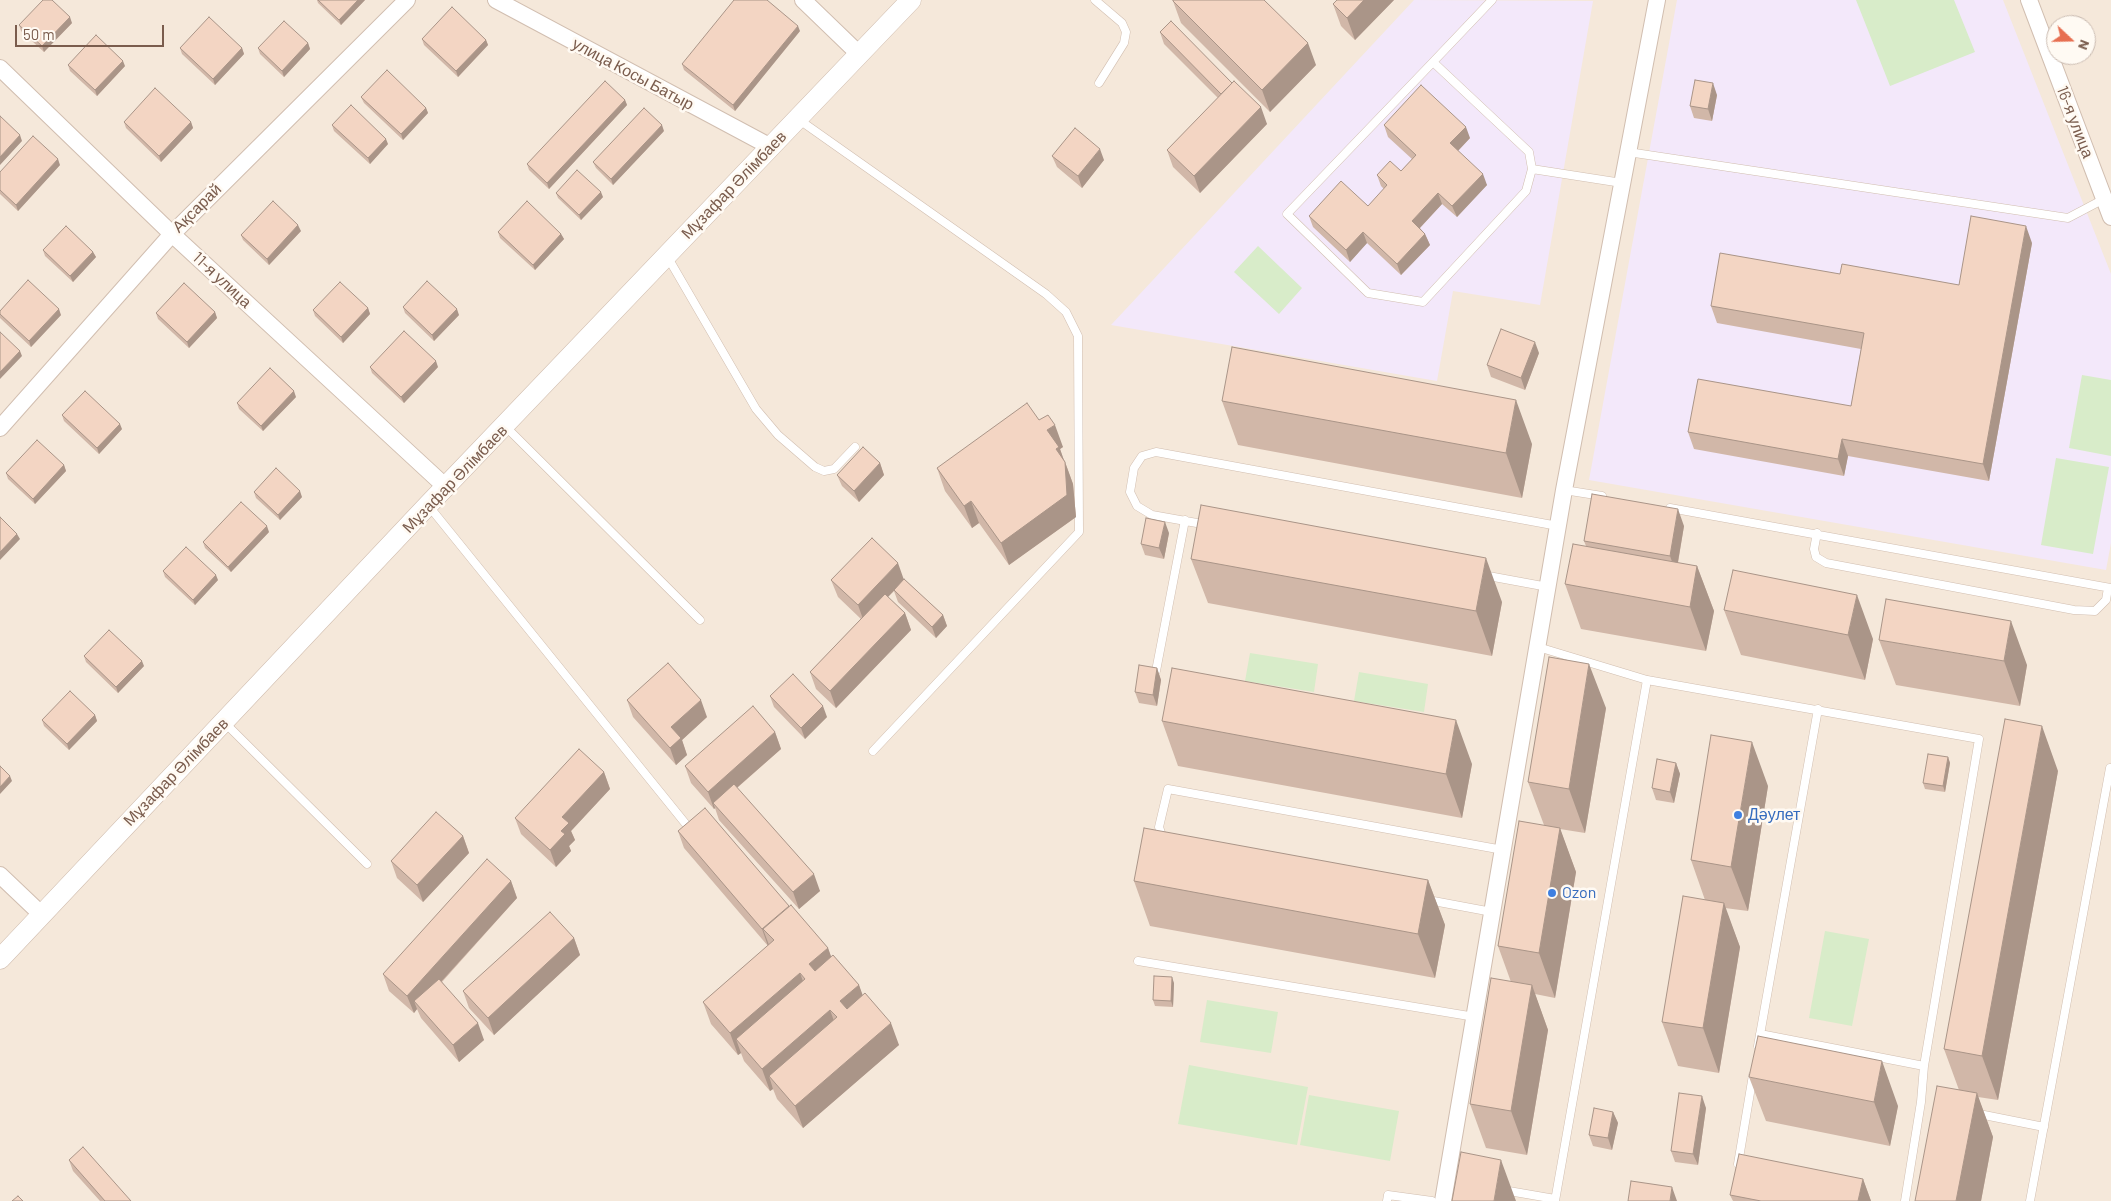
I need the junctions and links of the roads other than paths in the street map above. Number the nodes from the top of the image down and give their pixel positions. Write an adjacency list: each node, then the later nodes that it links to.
1 (406, 0): 20 (street, Ақсарай)
2 (496, 0): 14 (street, улица Косы Батыр)
3 (803, 0): 9 (street)
4 (911, 0): 9 (street, Мұзафар Әлімбаев)
5 (1095, 0): 12 (lane)
6 (1492, 0): 10 (lane)
7 (1657, 0): 15 (street)
8 (2029, 0): 18 (street, 16-я улица)
9 (859, 54): 13 (street, Мұзафар Әлімбаев)
10 (1433, 62): 16 (lane); 16 (lane)
11 (0, 68): 20 (street, 11-я улица)
12 (1099, 84)
13 (798, 119): 14 (street, Мұзафар Әлімбаев); 43 (lane)
14 (771, 147): 21 (street, Мұзафар Әлімбаев)
15 (1628, 152): 17 (street); 18 (lane)
16 (1532, 168): 17 (lane)
17 (1622, 183): 26 (street)
18 (2104, 199): 19 (street, 16-я улица)
19 (2111, 217)
20 (172, 234): 23 (street, Ақсарай); 25 (street, 11-я улица)
21 (667, 256): 22 (street, Мұзафар Әлімбаев); 24 (lane)
22 (506, 426): 25 (street, Мұзафар Әлімбаев); 37 (lane)
23 (0, 428)
24 (855, 447)
25 (447, 488): 28 (street, Мұзафар Әлімбаев)
26 (1564, 490): 27 (lane); 32 (street)
27 (1613, 498)
28 (428, 505): 42 (street, Мұзафар Әлімбаев); 45 (lane)
29 (1662, 506): 33 (lane)
30 (1185, 520): 31 (lane); 32 (lane); 39 (lane)
31 (1212, 526)
32 (1558, 526): 35 (street)
33 (1817, 533): 36 (lane); 36 (lane)
34 (1471, 573): 35 (lane)
35 (1548, 587): 38 (street)
36 (2109, 588)
37 (700, 620)
38 (1538, 647): 40 (lane); 47 (street)
39 (1156, 671)
40 (1648, 680): 41 (lane); 66 (lane)
41 (1818, 710): 56 (lane); 59 (lane)
42 (224, 722): 48 (lane); 52 (street, Мұзафар Әлімбаев)
43 (873, 750)
44 (2110, 768): 63 (lane)
45 (685, 822)
46 (1169, 845): 47 (lane)
47 (1504, 850): 51 (street)
48 (367, 864)
49 (0, 875): 52 (street)
50 (1416, 897): 51 (lane)
51 (1492, 912): 55 (street)
52 (41, 914): 53 (street, Мұзафар Әлімбаев)
53 (0, 959)
54 (1138, 961): 55 (lane)
55 (1475, 1017): 69 (street)
56 (1760, 1034): 57 (lane); 59 (lane)
57 (1757, 1054)
58 (1755, 1064): 64 (lane)
59 (1924, 1066): 60 (lane)
60 (1921, 1102): 61 (lane); 70 (lane)
61 (1930, 1104)
62 (1968, 1112): 63 (lane)
63 (2044, 1127): 71 (lane)
64 (1736, 1172)
65 (1492, 1188): 66 (lane)
66 (1555, 1200)
67 (1387, 1201): 68 (lane)
68 (1432, 1201)
69 (1443, 1201)
70 (1905, 1201)
71 (2030, 1201)

